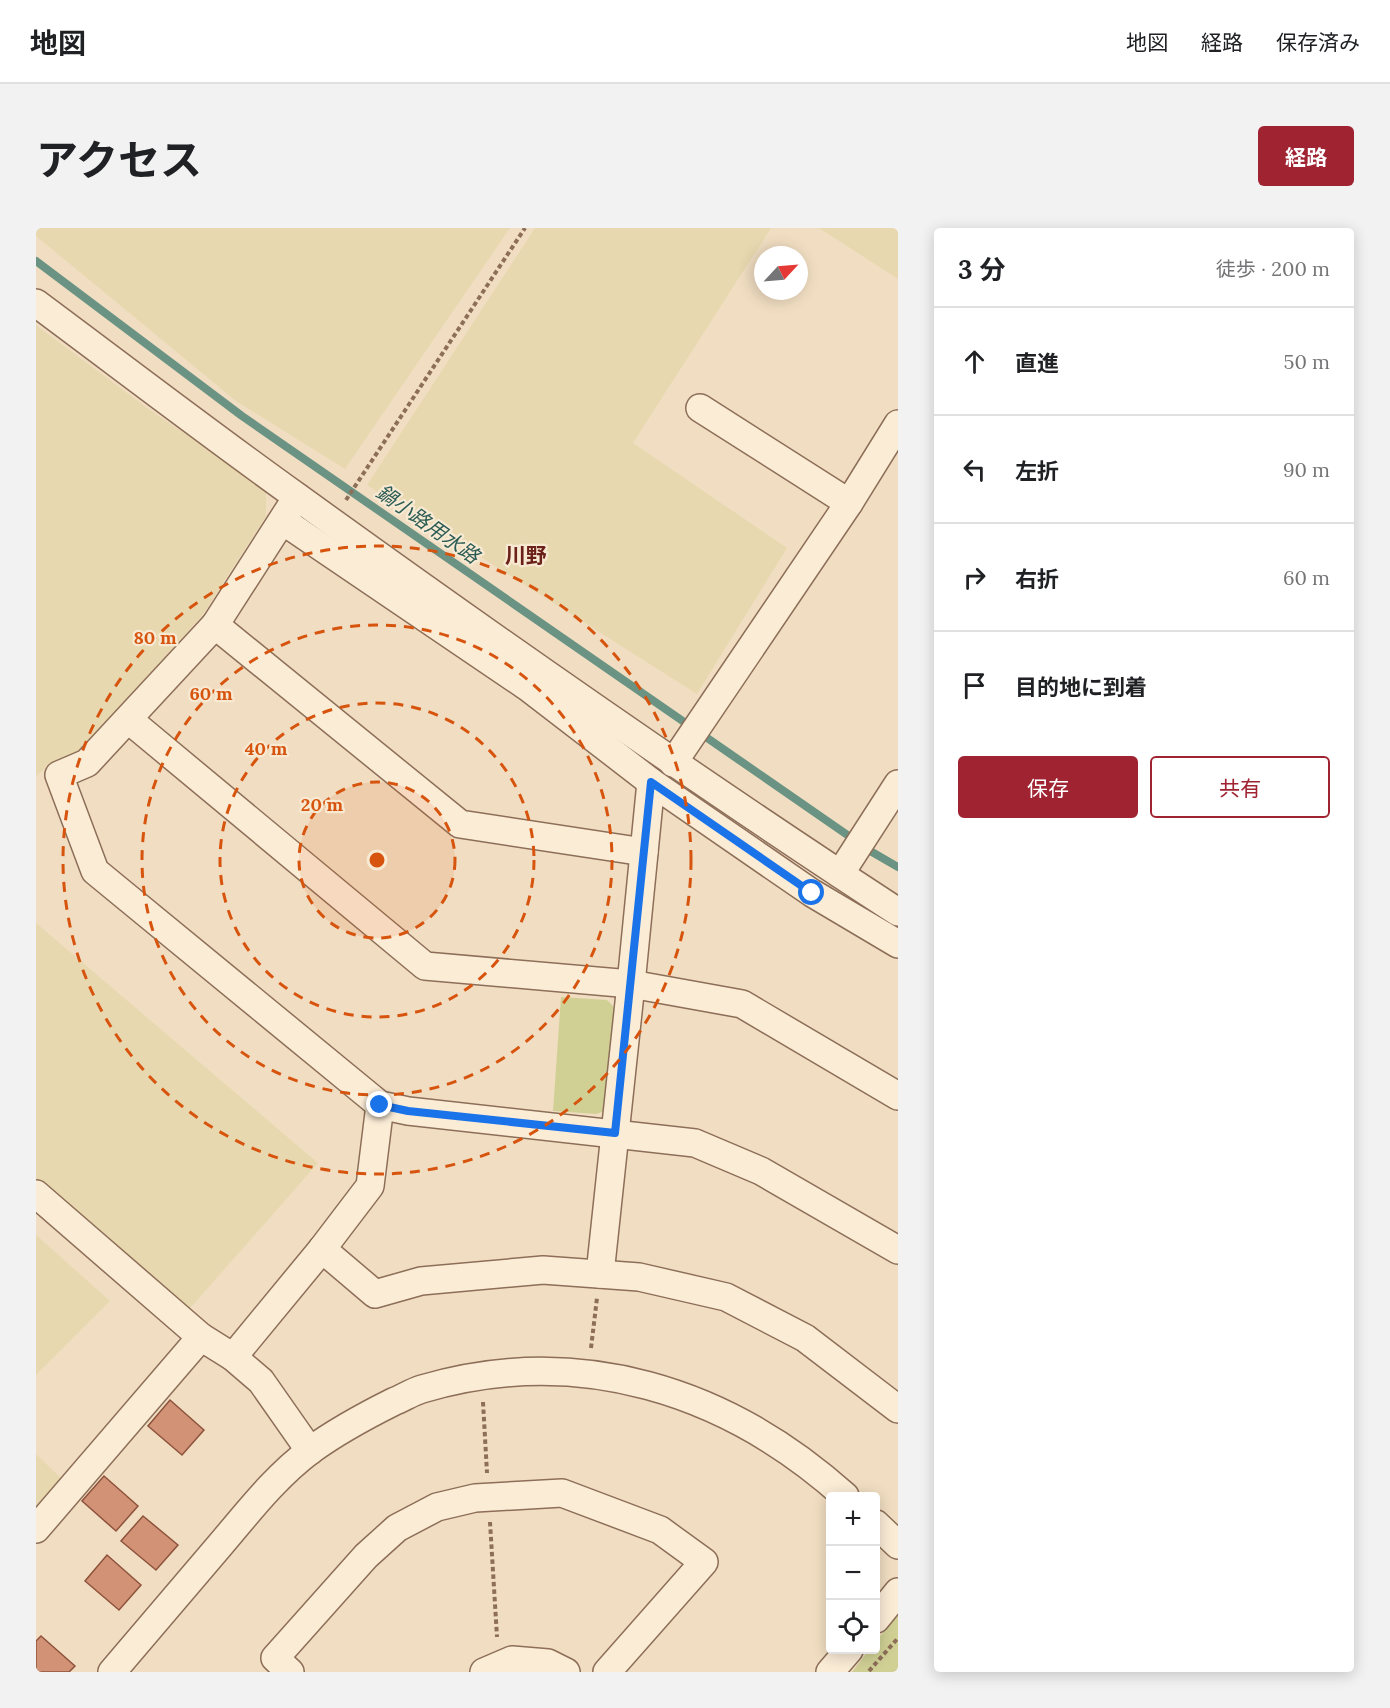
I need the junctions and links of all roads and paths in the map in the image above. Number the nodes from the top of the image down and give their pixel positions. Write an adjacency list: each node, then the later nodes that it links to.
1 (525, 228): 8 (path)
2 (36, 303): 5 (street)
3 (700, 408): 6 (street)
4 (898, 424): 6 (street)
5 (297, 497): 7 (street); 8 (street)
6 (849, 503): 11 (street)
7 (283, 521): 9 (street); 12 (street)
8 (332, 521): 11 (street)
9 (215, 625): 10 (street); 14 (street)
10 (129, 720): 18 (street); 20 (street)
11 (673, 763): 15 (street)
12 (651, 782): 14 (street); 17 (street)
13 (898, 784): 15 (street)
14 (644, 852): 18 (street)
15 (847, 864): 16 (street)
16 (898, 912)
17 (898, 944)
18 (632, 984): 19 (street); 21 (street)
19 (898, 1096)
20 (380, 1105): 21 (street); 23 (street)
21 (615, 1133): 24 (street); 25 (street)
22 (36, 1194): 26 (street)
23 (322, 1249): 25 (street); 28 (street)
24 (898, 1250)
25 (600, 1274): 27 (path); 30 (street)
26 (201, 1337): 28 (street); 35 (street)
27 (590, 1352)
28 (233, 1357): 31 (street)
29 (483, 1402): 33 (path)
30 (898, 1409)
31 (310, 1451): 32 (street); 41 (street)
32 (839, 1492)
33 (489, 1497): 42 (path); 43 (street); 45 (street)
34 (880, 1528): 36 (street)
35 (36, 1529)
36 (898, 1545)
37 (898, 1592): 38 (street)
38 (880, 1614)
39 (898, 1638): 47 (path)
40 (846, 1654): 46 (street)
41 (124, 1668)
42 (491, 1669): 44 (street)
43 (290, 1672)
44 (566, 1672)
45 (607, 1672)
46 (830, 1672)
47 (868, 1672)

